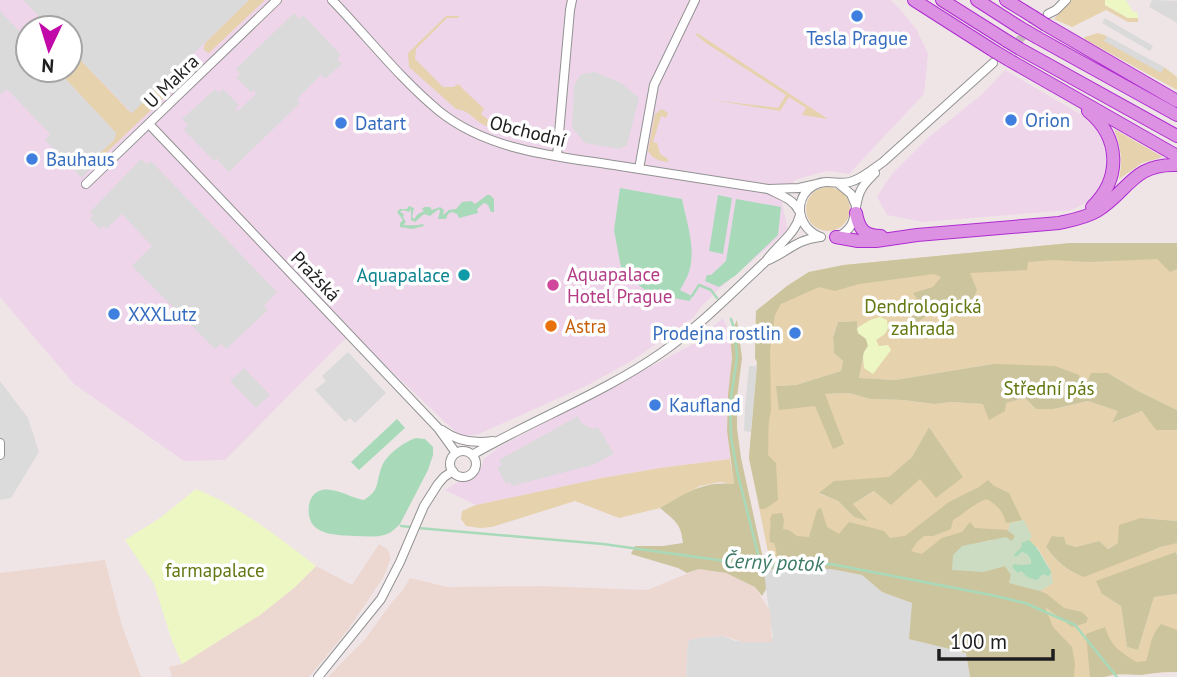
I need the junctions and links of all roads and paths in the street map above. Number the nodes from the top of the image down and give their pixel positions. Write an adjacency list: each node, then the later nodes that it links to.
1 (277, 0): 15 (street, U Makra)
2 (332, 0): 17 (street, Obchodní)
3 (572, 0): 17 (street)
4 (695, 0): 21 (street)
5 (914, 0): 11 (highway)
6 (942, 0): 16 (highway, bridge)
7 (977, 0): 14 (highway, bridge)
8 (1006, 0): 13 (highway, bridge)
9 (1059, 0): 10 (street)
10 (1066, 0)
11 (993, 57): 12 (highway, bridge); 19 (street)
12 (1055, 86): 18 (highway); 28 (highway)
13 (1177, 101)
14 (1177, 115)
15 (149, 124): 23 (street, U Makra); 33 (street, Pražská)
16 (1177, 136)
17 (557, 156): 21 (street, Obchodní)
18 (1177, 156)
19 (883, 162): 22 (street); 26 (street)
20 (1177, 165): 28 (highway)
21 (639, 169): 25 (street, Obchodní)
22 (833, 182): 24 (street); 26 (street)
23 (86, 184)
24 (817, 184): 25 (street, Obchodní); 27 (street)
25 (768, 189): 27 (street, Obchodní)
26 (856, 211): 29 (highway); 31 (street)
27 (800, 214): 30 (street); 32 (street)
28 (1068, 221): 29 (highway)
29 (917, 235): 31 (highway)
30 (821, 237): 31 (street); 32 (street)
31 (836, 237)
32 (766, 261): 34 (street)
33 (438, 428): 34 (street); 36 (street, Pražská)
34 (502, 438): 38 (street)
35 (0, 443): 37 (street)
36 (456, 453): 38 (street); 39 (street)
37 (0, 455)
38 (472, 455): 39 (street)
39 (453, 471): 40 (street)
40 (318, 677)

